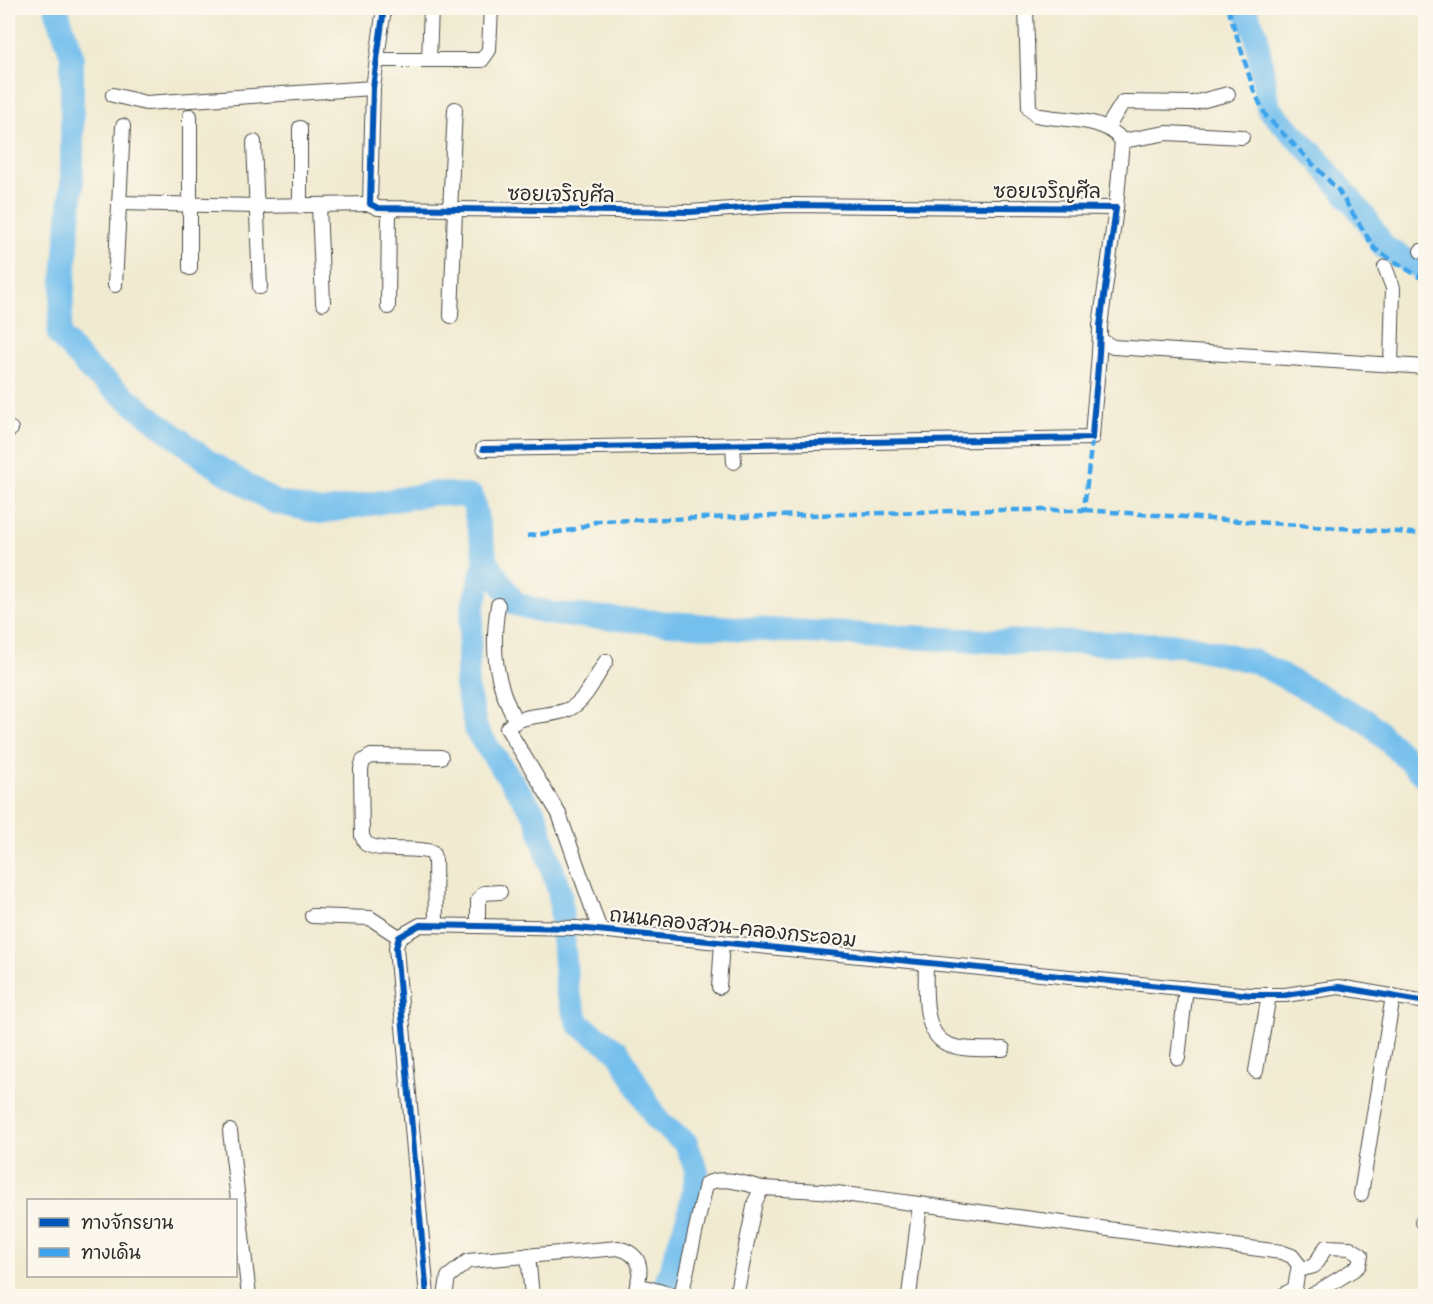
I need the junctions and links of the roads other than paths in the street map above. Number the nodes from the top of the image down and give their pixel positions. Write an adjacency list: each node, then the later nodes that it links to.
1 (384, 8): 5 (street)
2 (431, 8): 6 (street)
3 (491, 8): 6 (street)
4 (1026, 8): 14 (street)
5 (378, 60): 6 (street); 7 (street)
6 (429, 60)
7 (374, 88): 9 (street); 19 (street)
8 (1228, 94): 14 (street)
9 (113, 95)
10 (455, 110): 26 (street)
11 (190, 116): 20 (street)
12 (123, 126): 18 (street)
13 (300, 128): 23 (street)
14 (1107, 128): 16 (street)
15 (1242, 137): 16 (street)
16 (1122, 141): 24 (street)
17 (254, 142): 22 (street)
18 (119, 203): 20 (street, ซอยเจริญศีล); 29 (street)
19 (370, 204): 21 (street, ซอยเจริญศีล); 25 (street, ซอยเจริญศีล)
20 (188, 205): 22 (street, ซอยเจริญศีล); 28 (street)
21 (319, 205): 23 (street, ซอยเจริญศีล); 31 (street)
22 (257, 206): 23 (street, ซอยเจริญศีล); 30 (street)
23 (300, 206)
24 (1116, 208): 26 (street, ซอยเจริญศีล); 34 (street, ซอยเจริญศีล)
25 (389, 209): 26 (street, ซอยเจริญศีล); 32 (street)
26 (453, 210): 33 (street)
27 (1385, 267): 35 (street)
28 (190, 268)
29 (116, 285)
30 (260, 287)
31 (323, 303)
32 (388, 307)
33 (451, 316)
34 (1102, 341): 35 (street); 37 (street, ซอยเจริญศีล)
35 (1391, 365): 36 (street)
36 (1425, 367)
37 (734, 445): 38 (street, ซอยเจริญศีล); 39 (street)
38 (483, 449)
39 (734, 462)
40 (498, 605): 42 (street)
41 (606, 661): 42 (street)
42 (516, 722): 48 (street)
43 (441, 757): 46 (street)
44 (500, 892): 47 (street)
45 (312, 916): 49 (street)
46 (436, 924): 47 (street, ถนนคลองสวน-คลองกระออม); 49 (street, ถนนคลองสวน-คลองกระออม)
47 (478, 924): 48 (street, ถนนคลองสวน-คลองกระออม)
48 (600, 930): 50 (street, ถนนคลองสวน-คลองกระออม)
49 (399, 937): 70 (street)
50 (722, 942): 51 (street, ถนนคลองสวน-คลองกระออม); 52 (street)
51 (926, 962): 53 (street, ถนนคลองสวน-คลองกระออม); 57 (street)
52 (718, 987)
53 (1186, 988): 54 (street, ถนนคลองสวน-คลองกระออม); 58 (street)
54 (1269, 995): 55 (street, ถนนคลองสวน-คลองกระออม); 59 (street)
55 (1393, 996): 56 (street, ถนนคลองสวน-คลองกระออม); 62 (street)
56 (1425, 1002)
57 (1003, 1049)
58 (1178, 1058)
59 (1256, 1071)
60 (230, 1131): 69 (street)
61 (762, 1188): 63 (street); 74 (street); 75 (street)
62 (1361, 1194)
63 (920, 1204): 66 (street); 76 (street)
64 (528, 1255): 68 (street); 71 (street); 72 (street)
65 (1314, 1266): 66 (street); 67 (street); 67 (street)
66 (1299, 1270): 77 (street)
67 (1327, 1286): 78 (street)
68 (639, 1290): 73 (street)
69 (249, 1296)
70 (427, 1296)
71 (445, 1296)
72 (532, 1296)
73 (676, 1296)
74 (681, 1296)
75 (736, 1296)
76 (909, 1296)
77 (1282, 1296)
78 (1311, 1296)

